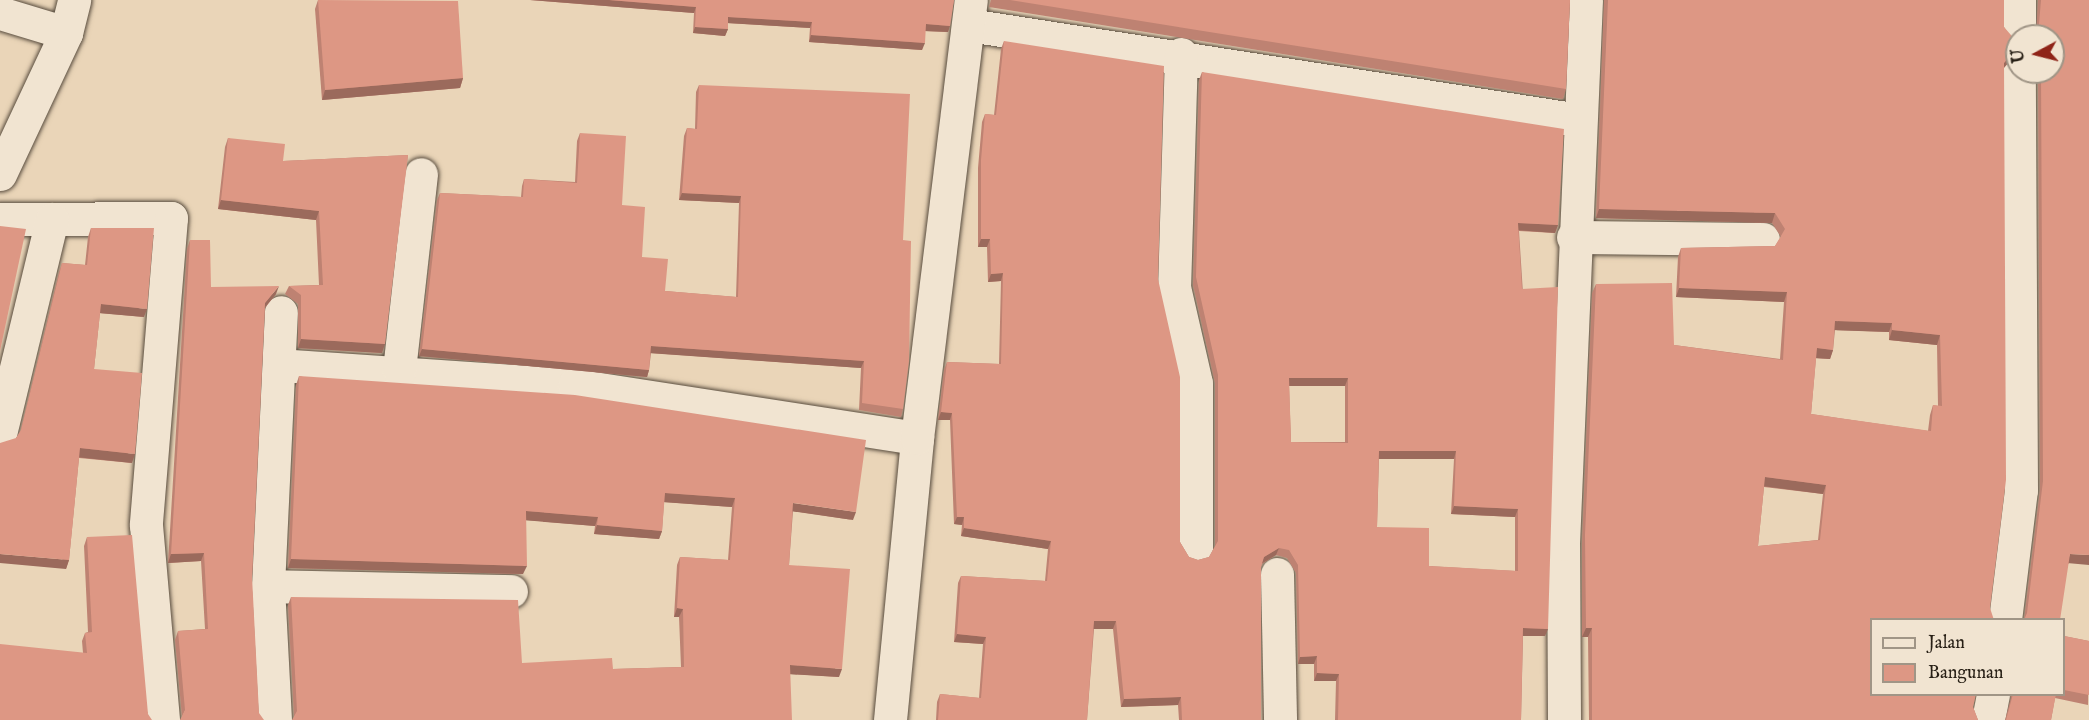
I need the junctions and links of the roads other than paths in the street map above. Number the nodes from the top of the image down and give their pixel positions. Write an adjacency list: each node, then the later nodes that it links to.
1 (74, 0): 7 (street)
2 (1586, 0): 10 (street)
3 (2019, 0): 6 (street)
4 (970, 12): 8 (street); 21 (street)
5 (0, 13): 7 (street)
6 (2019, 24)
7 (66, 33): 11 (street)
8 (1181, 54): 10 (street); 22 (street)
9 (2019, 84): 26 (street)
10 (1580, 120): 15 (street)
11 (0, 174)
12 (421, 174): 19 (street)
13 (0, 219): 14 (street)
14 (52, 219): 20 (street); 28 (street)
15 (1573, 237): 16 (street); 32 (street)
16 (1763, 238)
17 (281, 312): 18 (street)
18 (279, 365): 19 (street); 24 (street)
19 (399, 370): 21 (street)
20 (0, 434)
21 (917, 438): 30 (street)
22 (1196, 549)
23 (1277, 574): 31 (street)
24 (268, 586): 25 (street); 29 (street)
25 (511, 591)
26 (2005, 618)
27 (1993, 696): 33 (street)
28 (163, 720)
29 (275, 720)
30 (890, 720)
31 (1280, 720)
32 (1564, 720)
33 (1988, 720)

